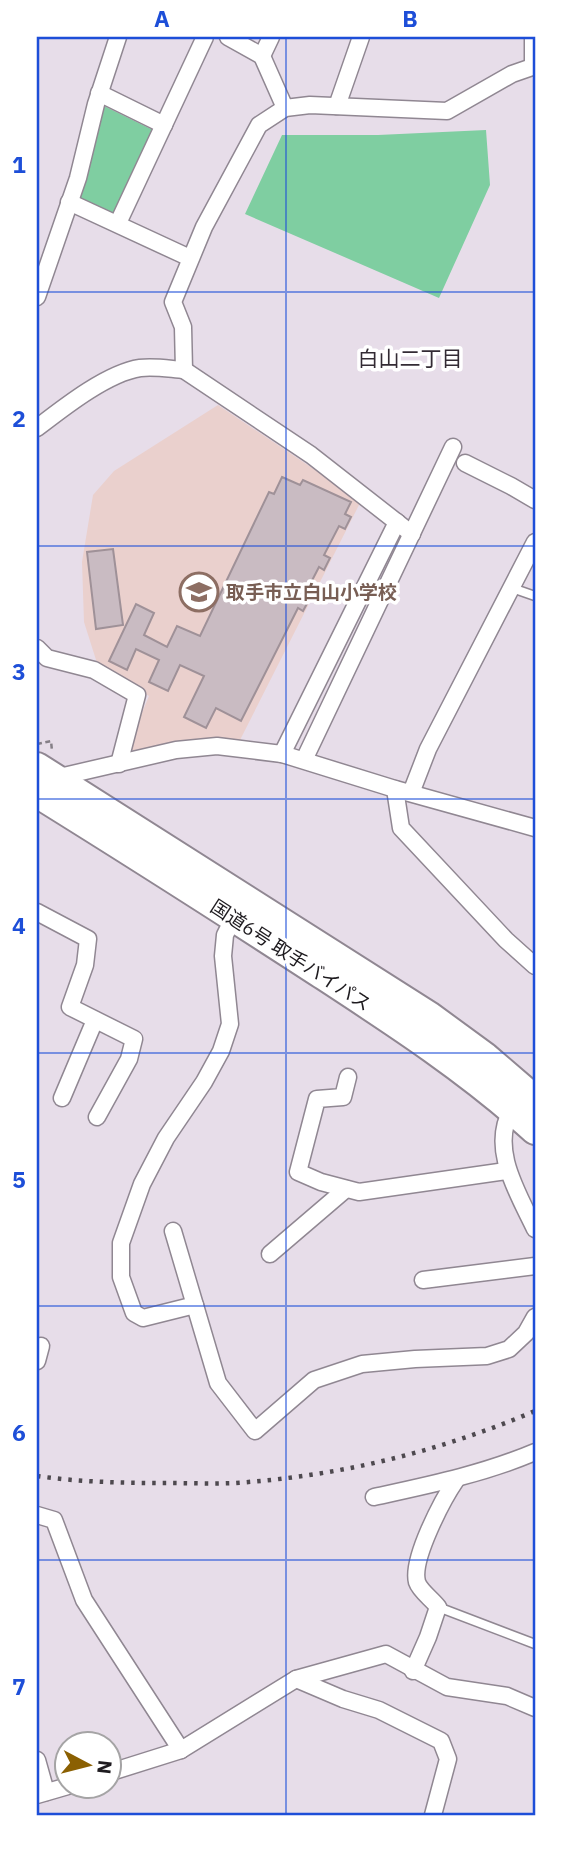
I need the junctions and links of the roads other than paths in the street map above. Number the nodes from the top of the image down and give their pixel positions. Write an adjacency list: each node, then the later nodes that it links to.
1 (118, 37): 9 (street)
2 (205, 37): 12 (street)
3 (228, 37): 7 (street)
4 (271, 37): 7 (street)
5 (361, 37): 10 (street)
6 (533, 37): 8 (street)
7 (262, 56): 11 (street)
8 (534, 67): 10 (street)
9 (99, 93): 12 (street); 13 (street)
10 (337, 106): 11 (street)
11 (285, 108): 15 (street)
12 (164, 125): 14 (street)
13 (69, 202): 14 (street); 16 (street)
14 (118, 223): 15 (street)
15 (190, 258): 17 (street)
16 (37, 297)
17 (184, 370): 18 (street); 22 (street)
18 (37, 428)
19 (453, 447): 23 (street)
20 (465, 464): 21 (street)
21 (535, 500)
22 (397, 522): 23 (street); 28 (street)
23 (412, 534): 29 (street)
24 (535, 542): 25 (street)
25 (512, 587): 26 (lane); 32 (street)
26 (535, 596)
27 (37, 648): 30 (street)
28 (282, 754): 29 (street); 30 (street)
29 (304, 760): 32 (street)
30 (119, 764): 31 (street)
31 (43, 779): 35 (highway, 国道6号 取手バイパス); 40 (highway, 国道6号 取手バイパス)
32 (403, 791): 33 (street); 36 (street)
33 (535, 828)
34 (37, 912): 37 (street)
35 (234, 917): 40 (highway, 国道6号 取手バイパス); 50 (street)
36 (535, 966)
37 (95, 1020): 39 (street); 41 (street)
38 (348, 1077): 44 (street)
39 (62, 1098)
40 (524, 1105): 42 (highway, 国道6号 取手バイパス); 43 (street)
41 (97, 1117)
42 (535, 1130)
43 (506, 1171): 44 (street); 45 (street)
44 (346, 1189): 47 (street)
45 (535, 1229)
46 (173, 1231): 50 (street)
47 (270, 1254)
48 (535, 1266): 49 (street)
49 (424, 1280)
50 (195, 1305): 51 (street)
51 (535, 1317)
52 (535, 1452): 53 (street)
53 (456, 1480): 54 (street); 56 (street)
54 (374, 1497)
55 (37, 1515): 61 (street)
56 (438, 1607): 57 (lane); 58 (street)
57 (535, 1644)
58 (413, 1671): 59 (street); 60 (street)
59 (296, 1679): 61 (street); 65 (street)
60 (535, 1708)
61 (181, 1750): 63 (street)
62 (37, 1760): 64 (street)
63 (122, 1769)
64 (41, 1794)
65 (433, 1815)

